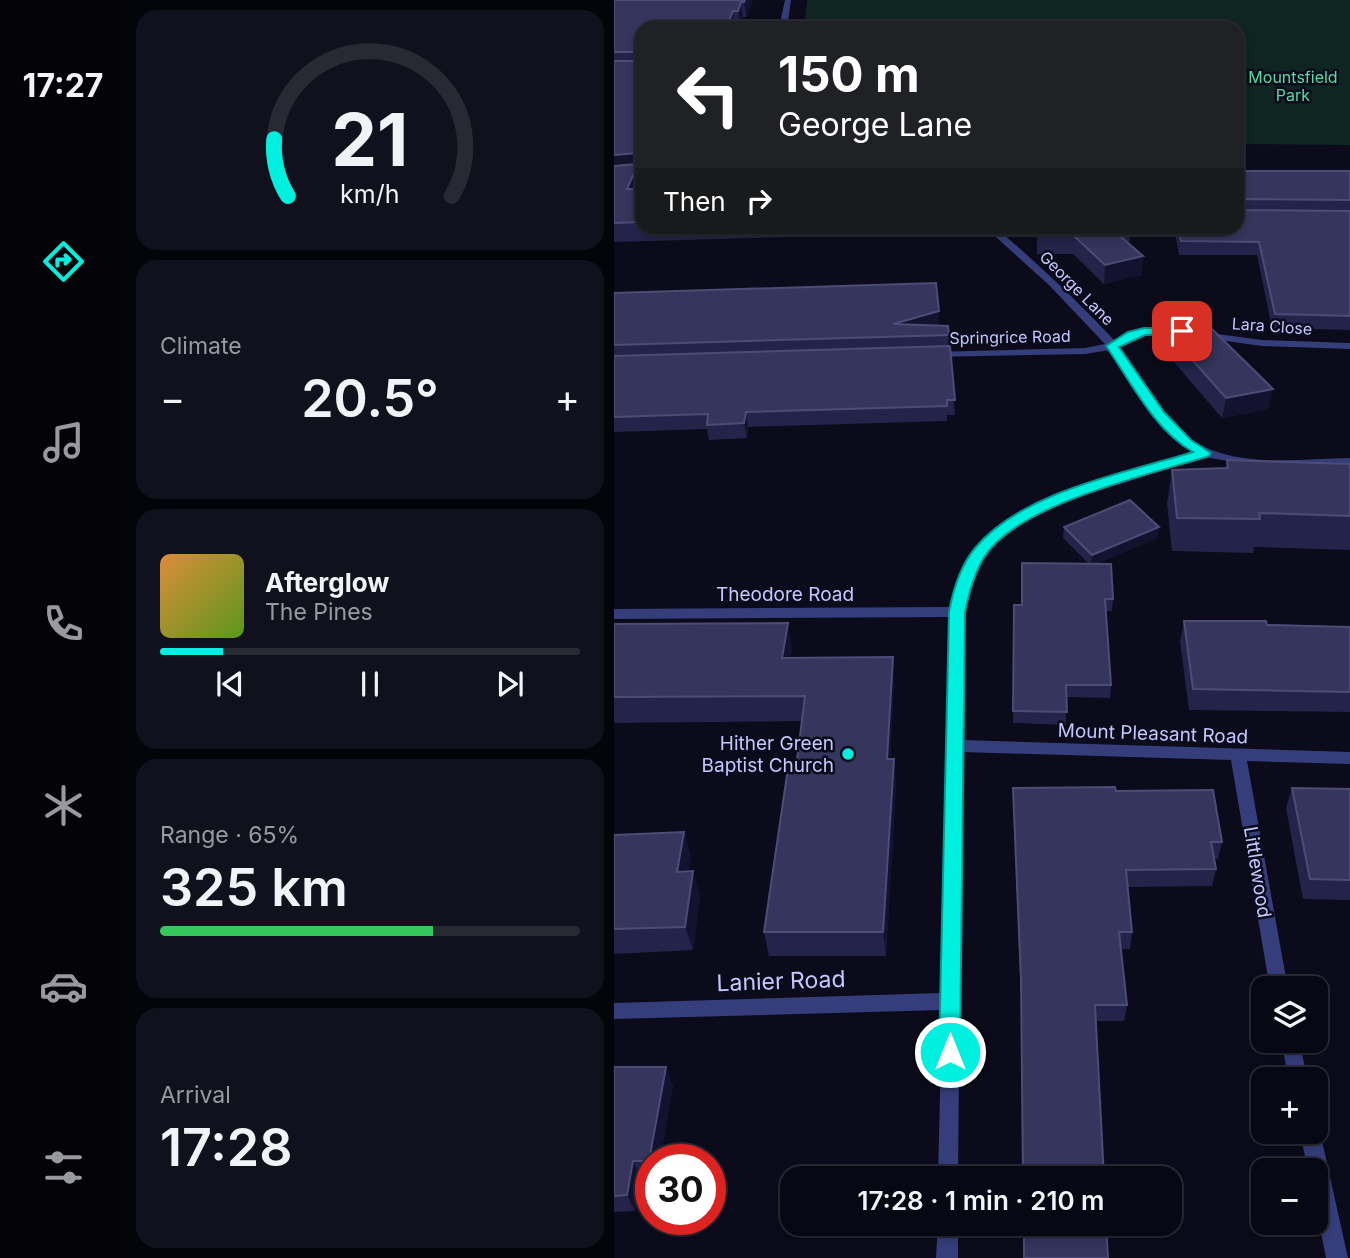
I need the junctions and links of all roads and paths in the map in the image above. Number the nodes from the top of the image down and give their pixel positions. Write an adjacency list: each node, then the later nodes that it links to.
1 (788, 0): 2 (street)
2 (784, 21)
3 (999, 235): 4 (street, George Lane)
4 (1112, 346): 5 (street, Lara Close); 6 (street, Springrice Road); 7 (street, George Lane)
5 (1350, 346)
6 (920, 355)
7 (1204, 453): 8 (street, George Lane); 9 (street)
8 (1350, 463)
9 (957, 612): 10 (street, Theodore Road); 11 (street)
10 (614, 614)
11 (955, 746): 12 (street, Mount Pleasant Road); 15 (street)
12 (1238, 756): 13 (street, Mount Pleasant Road); 14 (street, Littlewood)
13 (1350, 758)
14 (1277, 976)
15 (950, 1001): 16 (street, Lanier Road); 18 (street)
16 (614, 1011)
17 (1313, 1144): 21 (street)
18 (948, 1166)
19 (948, 1236): 20 (street)
20 (947, 1258)
21 (1337, 1258)

